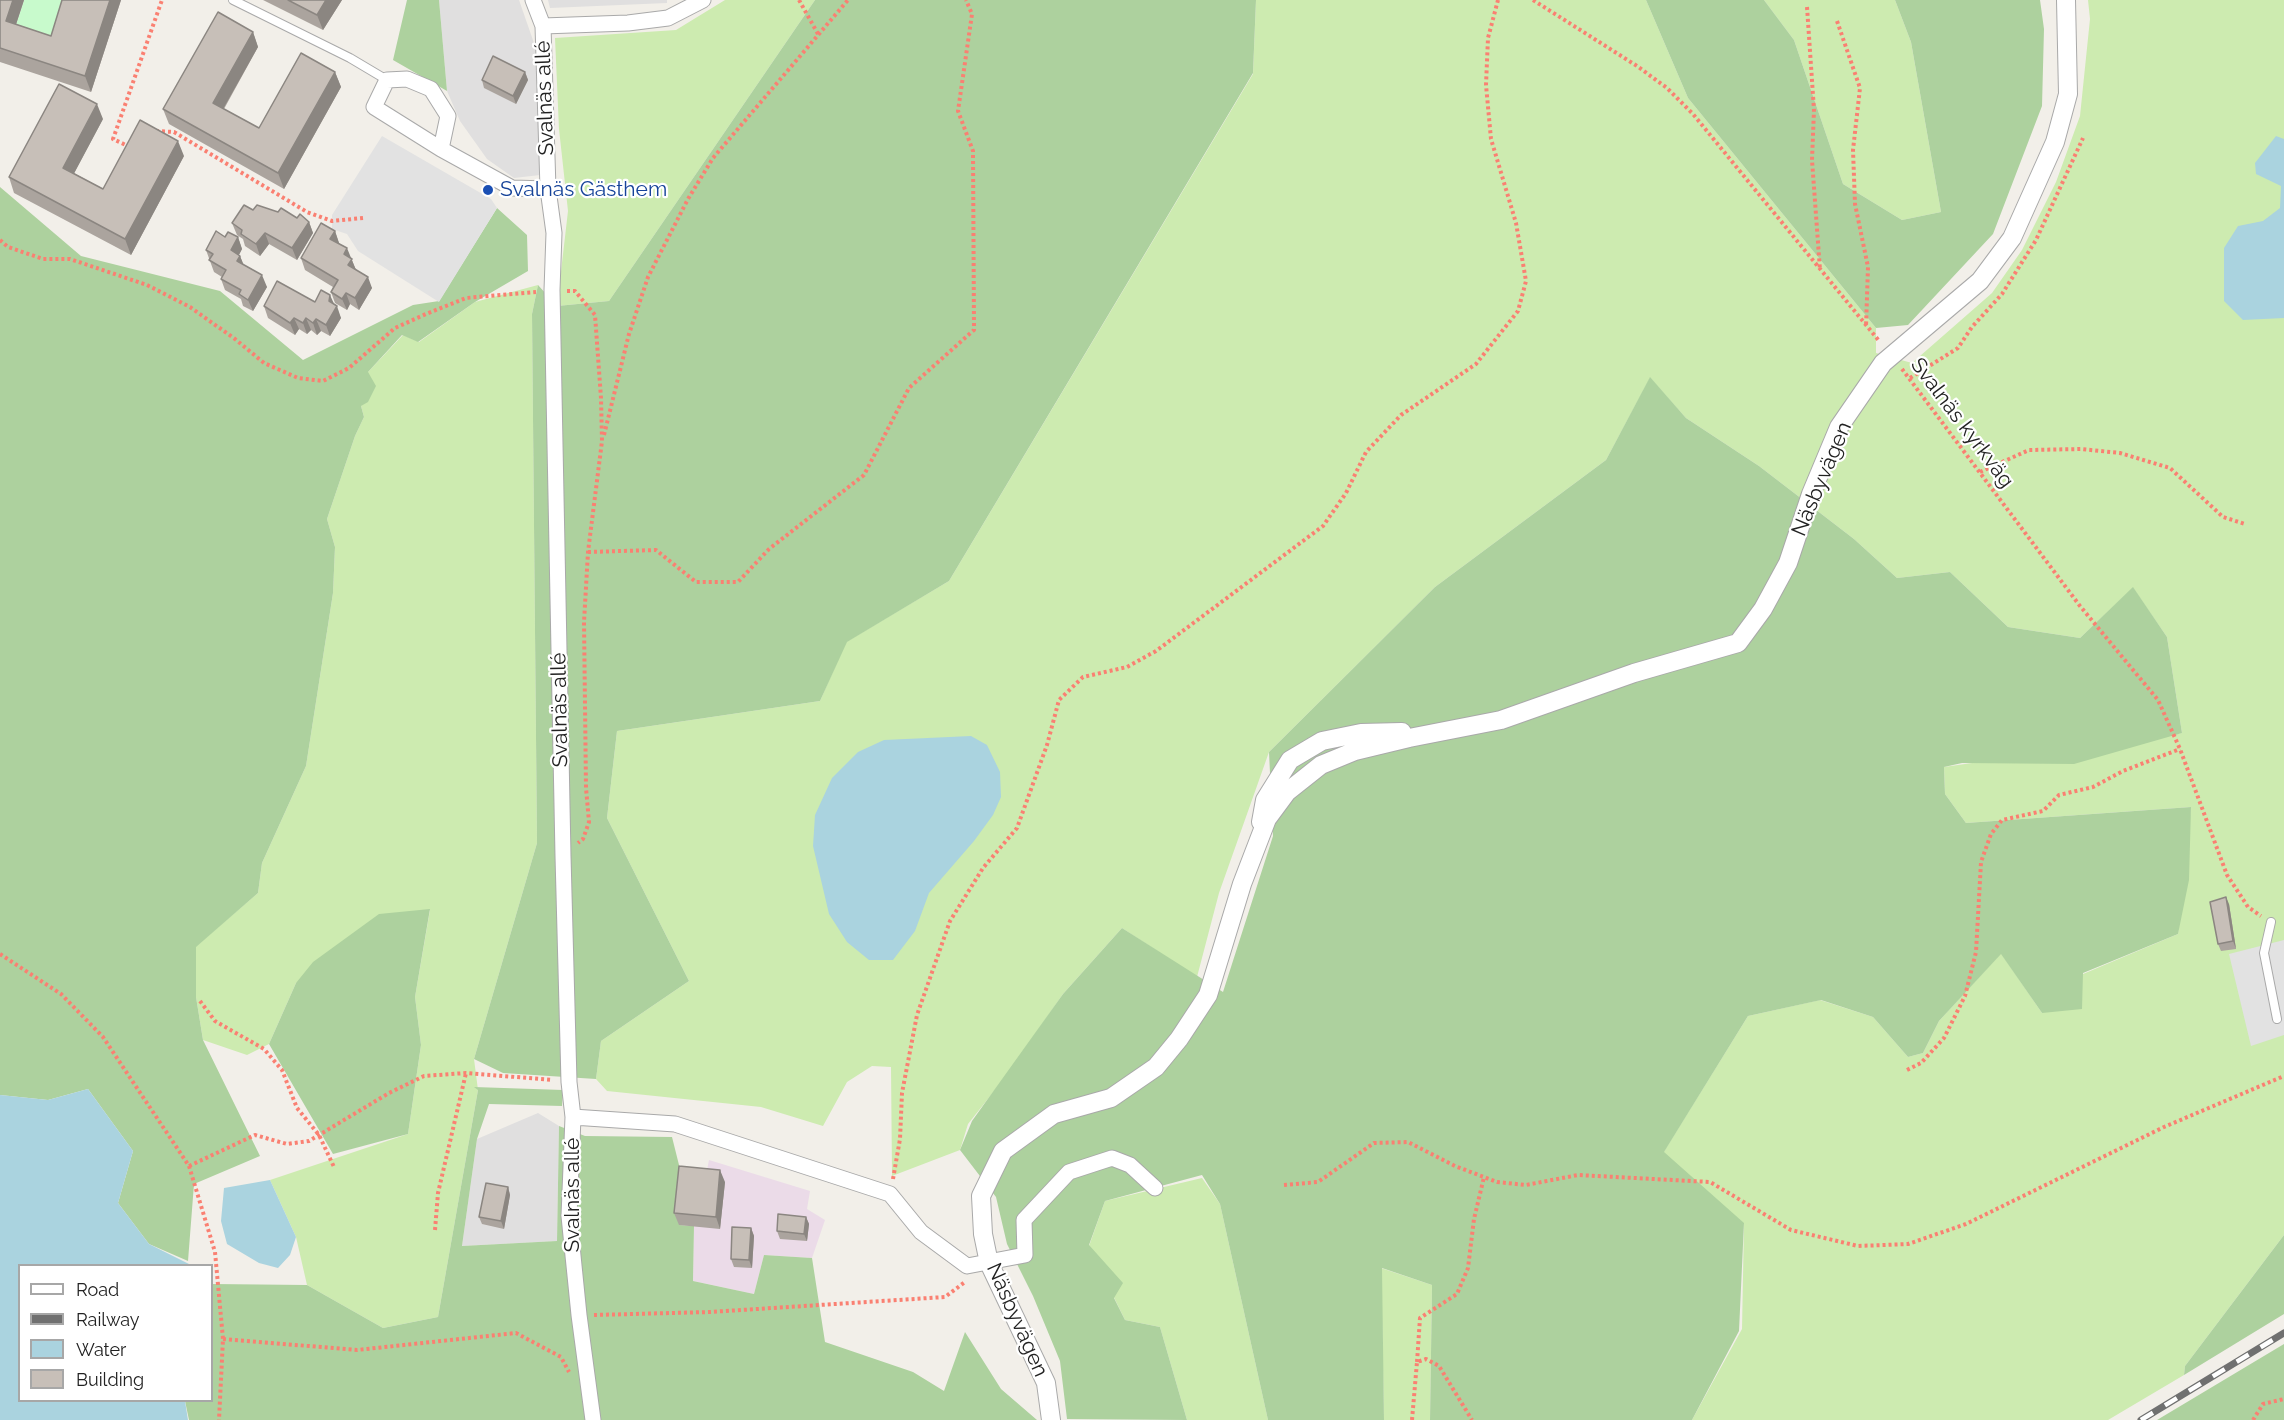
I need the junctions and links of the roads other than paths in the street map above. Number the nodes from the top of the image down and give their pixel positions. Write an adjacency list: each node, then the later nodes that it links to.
1 (233, 0): 6 (lane)
2 (533, 0): 5 (street, Svalnäs allé)
3 (703, 0): 5 (street)
4 (2066, 0): 13 (street, Näsbyvägen)
5 (543, 26): 8 (street, Svalnäs allé)
6 (387, 80): 7 (street); 7 (street)
7 (441, 149): 8 (street)
8 (548, 189): 11 (street, Svalnäs allé)
9 (2271, 922): 10 (lane)
10 (2277, 1019)
11 (573, 1117): 13 (street); 14 (street, Svalnäs allé)
12 (1155, 1188): 13 (street)
13 (989, 1263): 15 (street, Näsbyvägen)
14 (593, 1420)
15 (1051, 1420)

